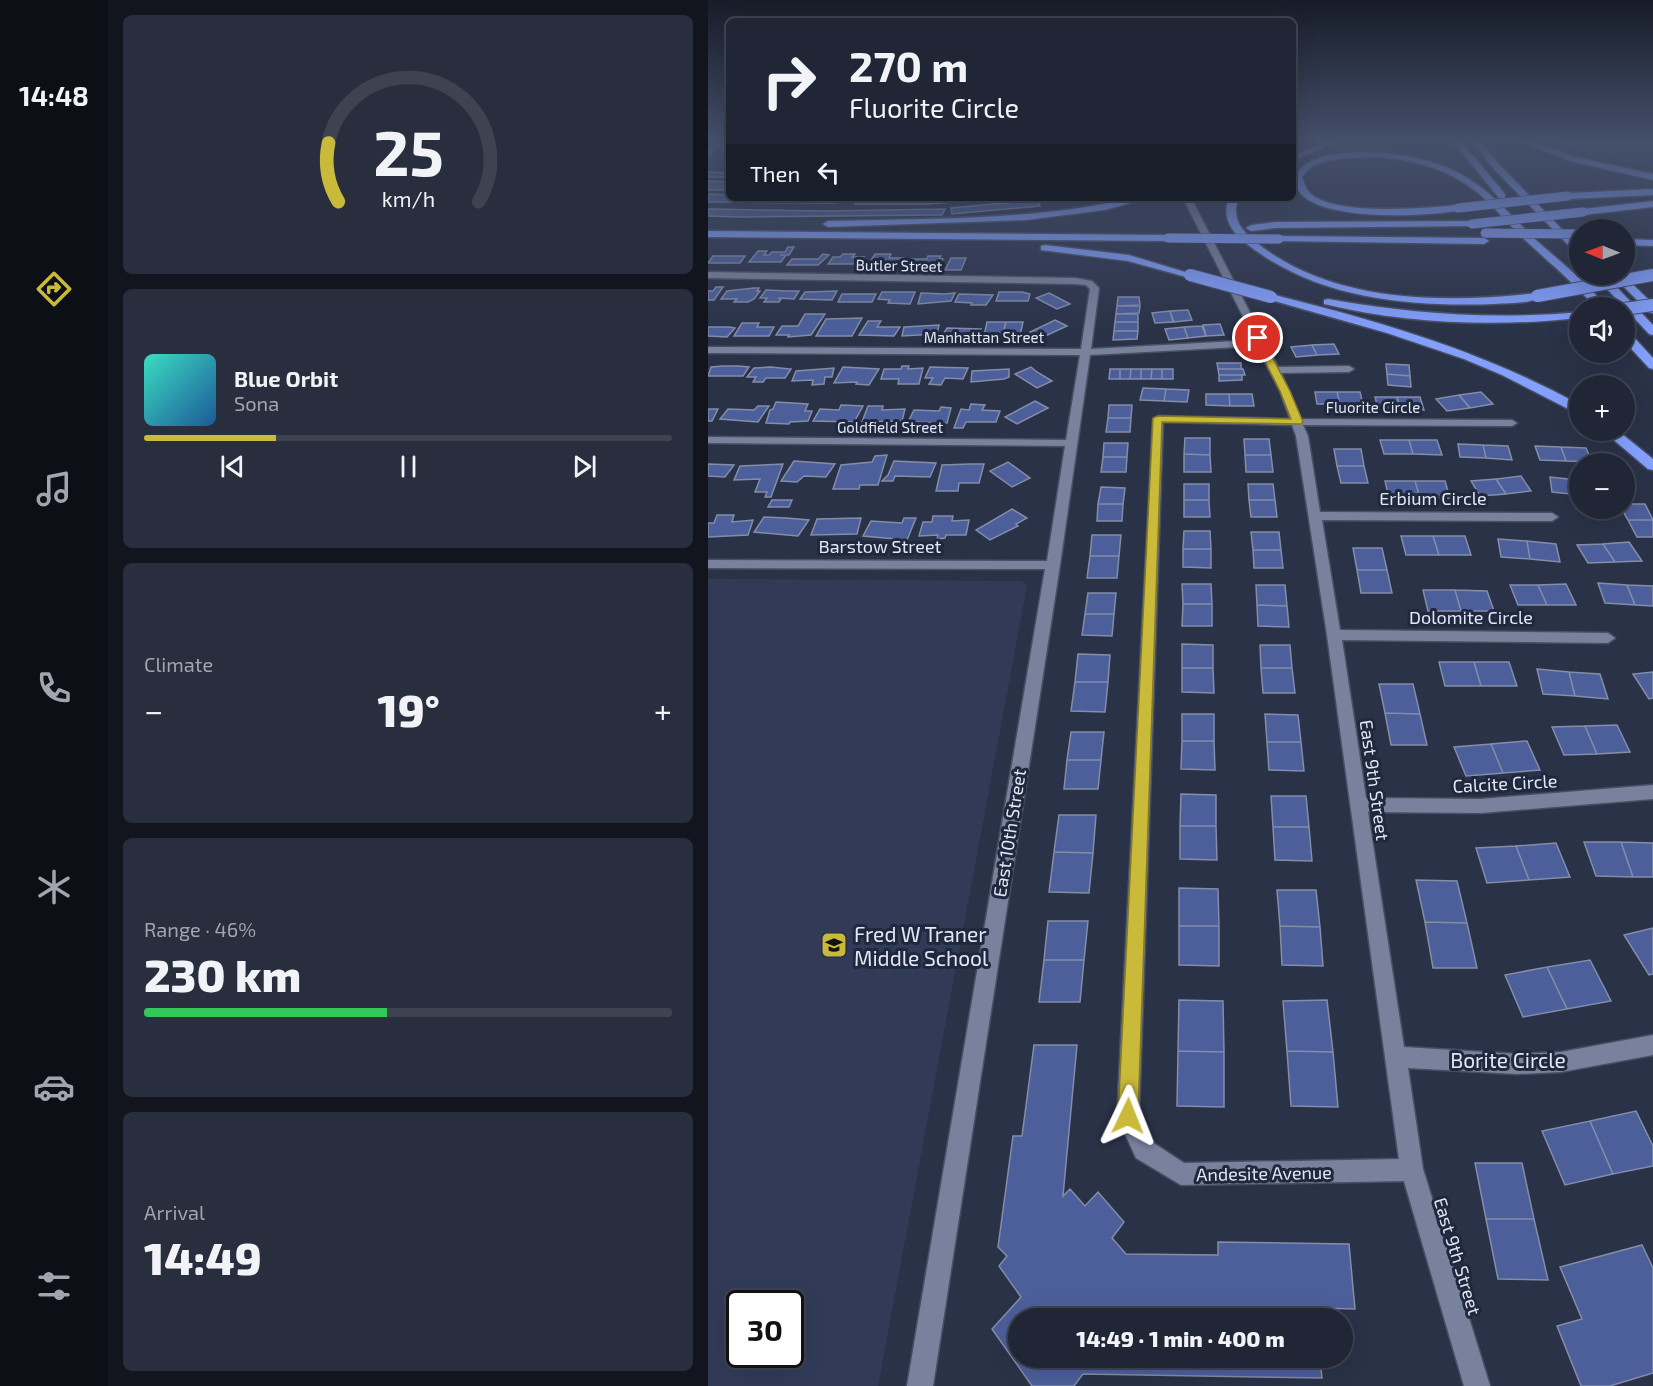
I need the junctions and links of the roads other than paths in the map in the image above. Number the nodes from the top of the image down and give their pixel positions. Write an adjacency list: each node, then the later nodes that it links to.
1 (1113, 205): 13 (highway)
2 (1190, 205): 39 (street, East 9th Street)
3 (1231, 205): 27 (highway, bridge)
4 (1332, 205): 5 (highway, bridge)
5 (1488, 205)
6 (1495, 205): 25 (highway, bridge)
7 (1510, 205): 24 (highway)
8 (1534, 205): 21 (highway)
9 (1546, 205): 12 (highway)
10 (1647, 205): 15 (highway, bridge)
11 (708, 226): 13 (highway)
12 (1569, 227)
13 (751, 230): 16 (highway); 17 (highway); 32 (highway, bridge)
14 (1276, 232): 15 (highway); 15 (highway); 17 (highway, bridge); 17 (highway)
15 (1478, 233): 20 (highway)
16 (708, 234)
17 (1166, 234)
18 (1635, 234): 19 (highway)
19 (1653, 235)
20 (1569, 237)
21 (1569, 242)
22 (1635, 242): 23 (highway)
23 (1653, 243)
24 (1569, 271)
25 (1569, 273)
26 (708, 275): 28 (street, Butler Street)
27 (1653, 275)
28 (1089, 283): 42 (street, East 10th Street)
29 (1581, 285): 33 (highway)
30 (1608, 285): 38 (highway)
31 (1627, 285): 36 (highway)
32 (1269, 293): 37 (highway); 46 (highway)
33 (1592, 297)
34 (1653, 305): 35 (highway, bridge)
35 (1635, 307)
36 (1653, 310)
37 (1569, 316)
38 (1653, 332)
39 (1260, 343): 42 (street, Manhattan Street); 45 (street, East 9th Street)
40 (1635, 345): 43 (highway)
41 (708, 350): 42 (street, Manhattan Street)
42 (1086, 353): 52 (street, East 10th Street)
43 (1653, 364)
44 (1349, 369): 45 (street)
45 (1275, 370): 48 (street, East 9th Street)
46 (1569, 405)
47 (1163, 419): 48 (street, Fluorite Circle); 64 (street, Andesite Avenue)
48 (1298, 422): 49 (street, Fluorite Circle); 54 (street, East 9th Street)
49 (1512, 423)
50 (708, 440): 52 (street, Goldfield Street)
51 (1622, 441): 53 (highway)
52 (1071, 443): 57 (street, East 10th Street)
53 (1653, 466)
54 (1314, 516): 55 (street, Erbium Circle); 58 (street, East 9th Street)
55 (1552, 517)
56 (708, 564): 57 (street, Barstow Street)
57 (1053, 564): 65 (street, East 10th Street)
58 (1334, 635): 59 (street, Dolomite Circle); 61 (street, East 9th Street)
59 (1608, 638)
60 (1653, 792): 61 (street, Calcite Circle)
61 (1359, 805): 63 (street, East 9th Street)
62 (1653, 1045): 63 (street, Borite Circle)
63 (1398, 1058): 64 (street, East 9th Street)
64 (1412, 1169): 66 (street, East 9th Street)
65 (920, 1386)
66 (1477, 1386)

